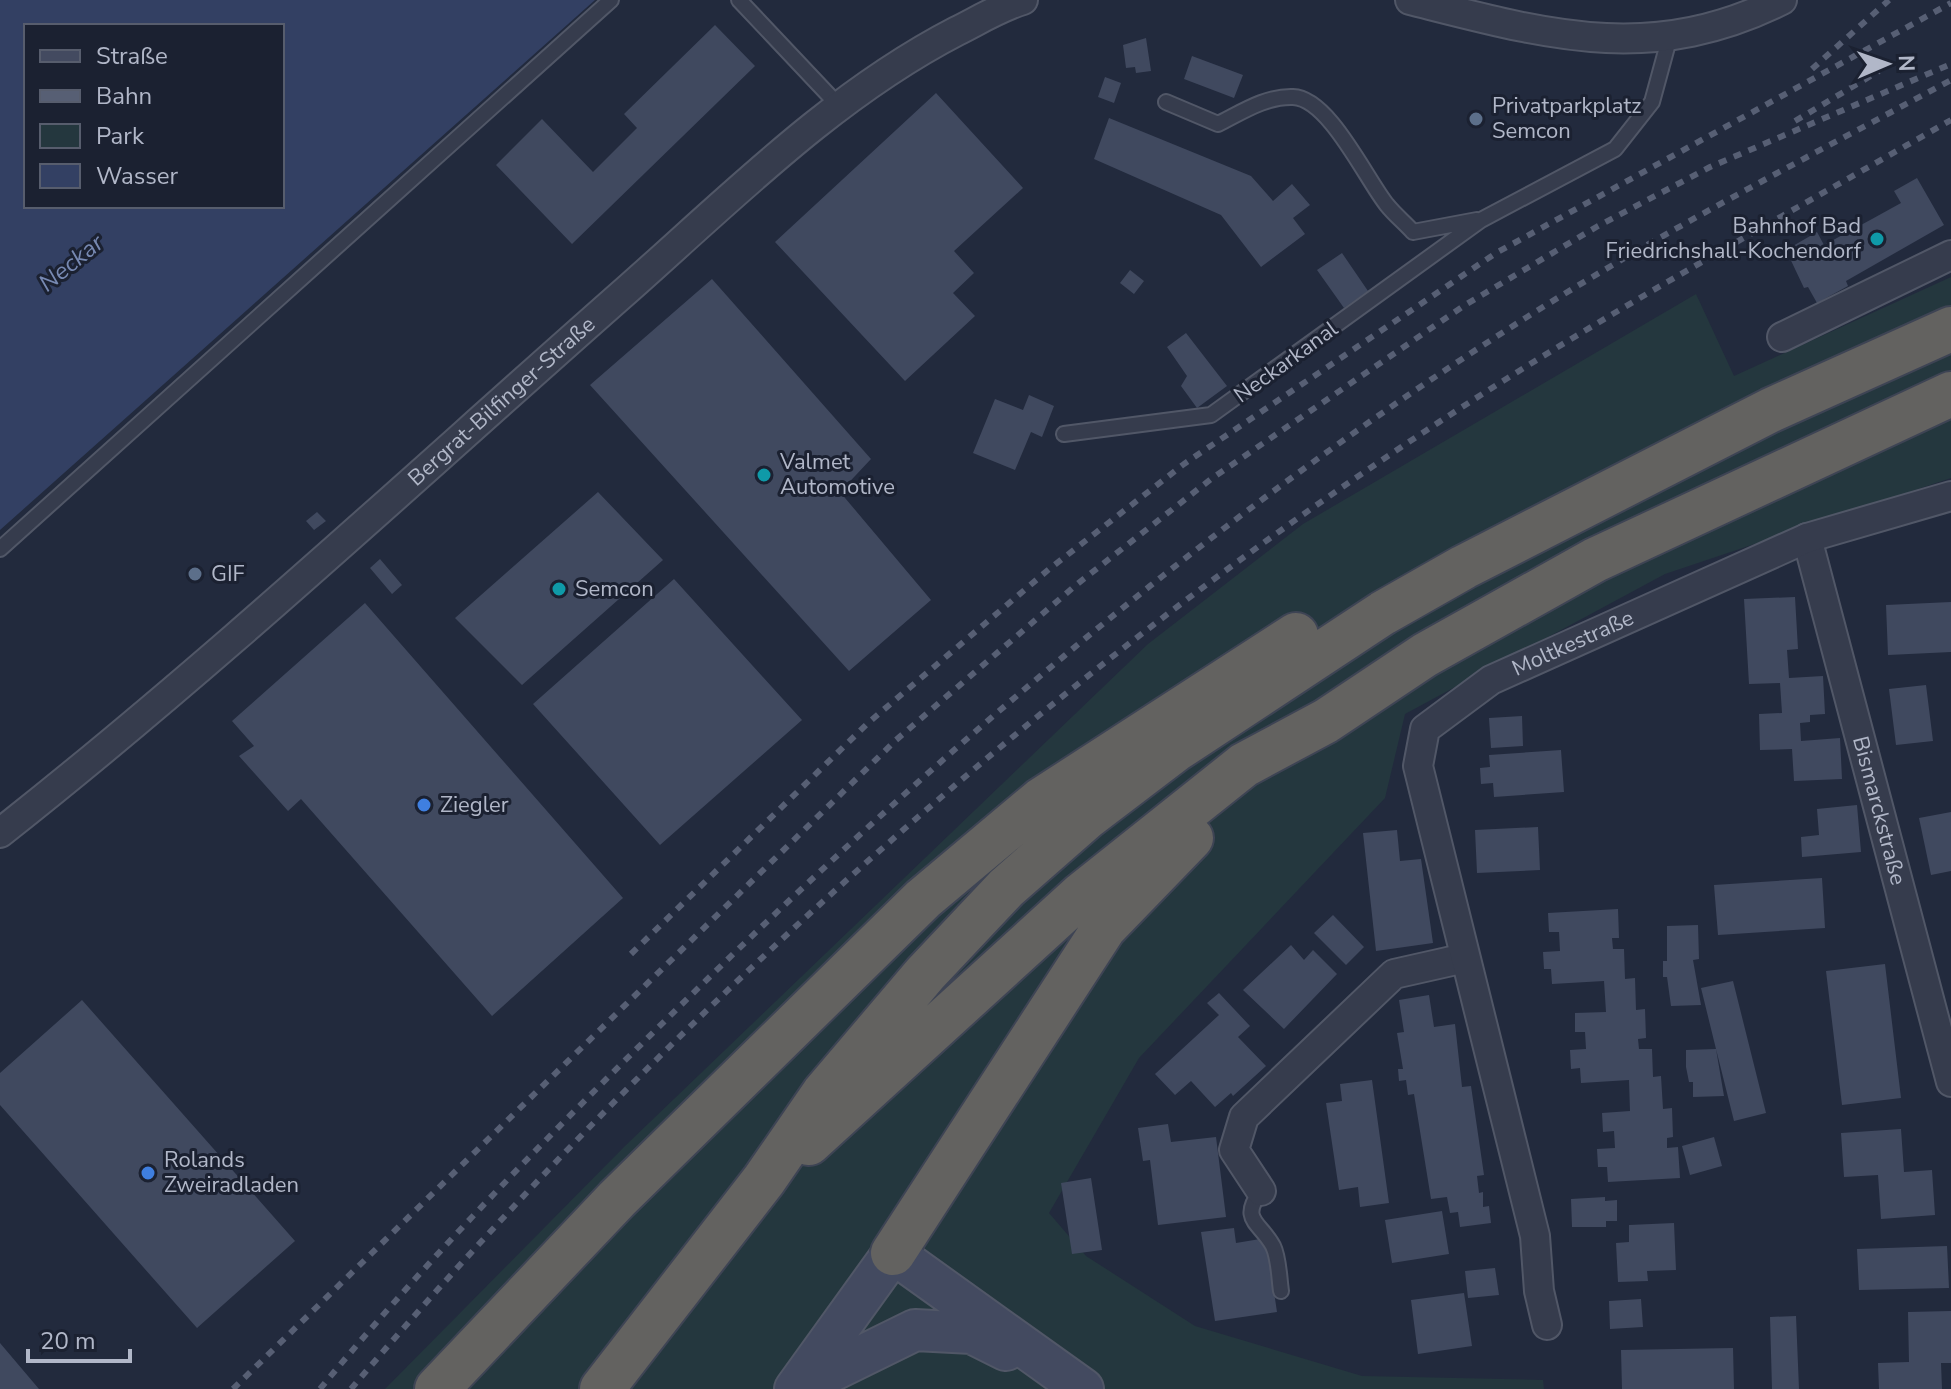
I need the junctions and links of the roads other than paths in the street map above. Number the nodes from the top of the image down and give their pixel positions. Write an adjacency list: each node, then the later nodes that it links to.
1 (611, 0): 17 (lane)
2 (739, 0): 8 (lane)
3 (1023, 0): 8 (street, Bergrat-Bilfinger-Straße)
4 (1410, 0): 6 (street)
5 (1782, 0): 6 (street)
6 (1670, 36): 9 (lane, Neckarkanal)
7 (1166, 102): 9 (lane, Neckarkanal)
8 (840, 107): 20 (street, Bergrat-Bilfinger-Straße)
9 (1481, 220): 14 (lane, Neckarkanal)
10 (1951, 255): 12 (street)
11 (1951, 329): 18 (highway)
12 (1782, 337)
13 (1951, 394): 19 (highway)
14 (1064, 434)
15 (1951, 496): 16 (street, Moltkestraße)
16 (1807, 538): 21 (street, Moltkestraße); 22 (street, Bismarckstraße)
17 (0, 549)
18 (1464, 567): 23 (highway); 29 (highway)
19 (1326, 721): 23 (highway); 25 (highway)
20 (0, 833)
21 (1465, 958): 24 (street); 27 (street, Moltkestraße)
22 (1951, 1082)
23 (764, 1180): 28 (highway)
24 (1261, 1191): 26 (lane)
25 (893, 1253): 30 (main road); 31 (main road)
26 (1281, 1291)
27 (1547, 1325)
28 (611, 1377)
29 (437, 1389)
30 (795, 1389): 31 (main road)
31 (1082, 1389)

